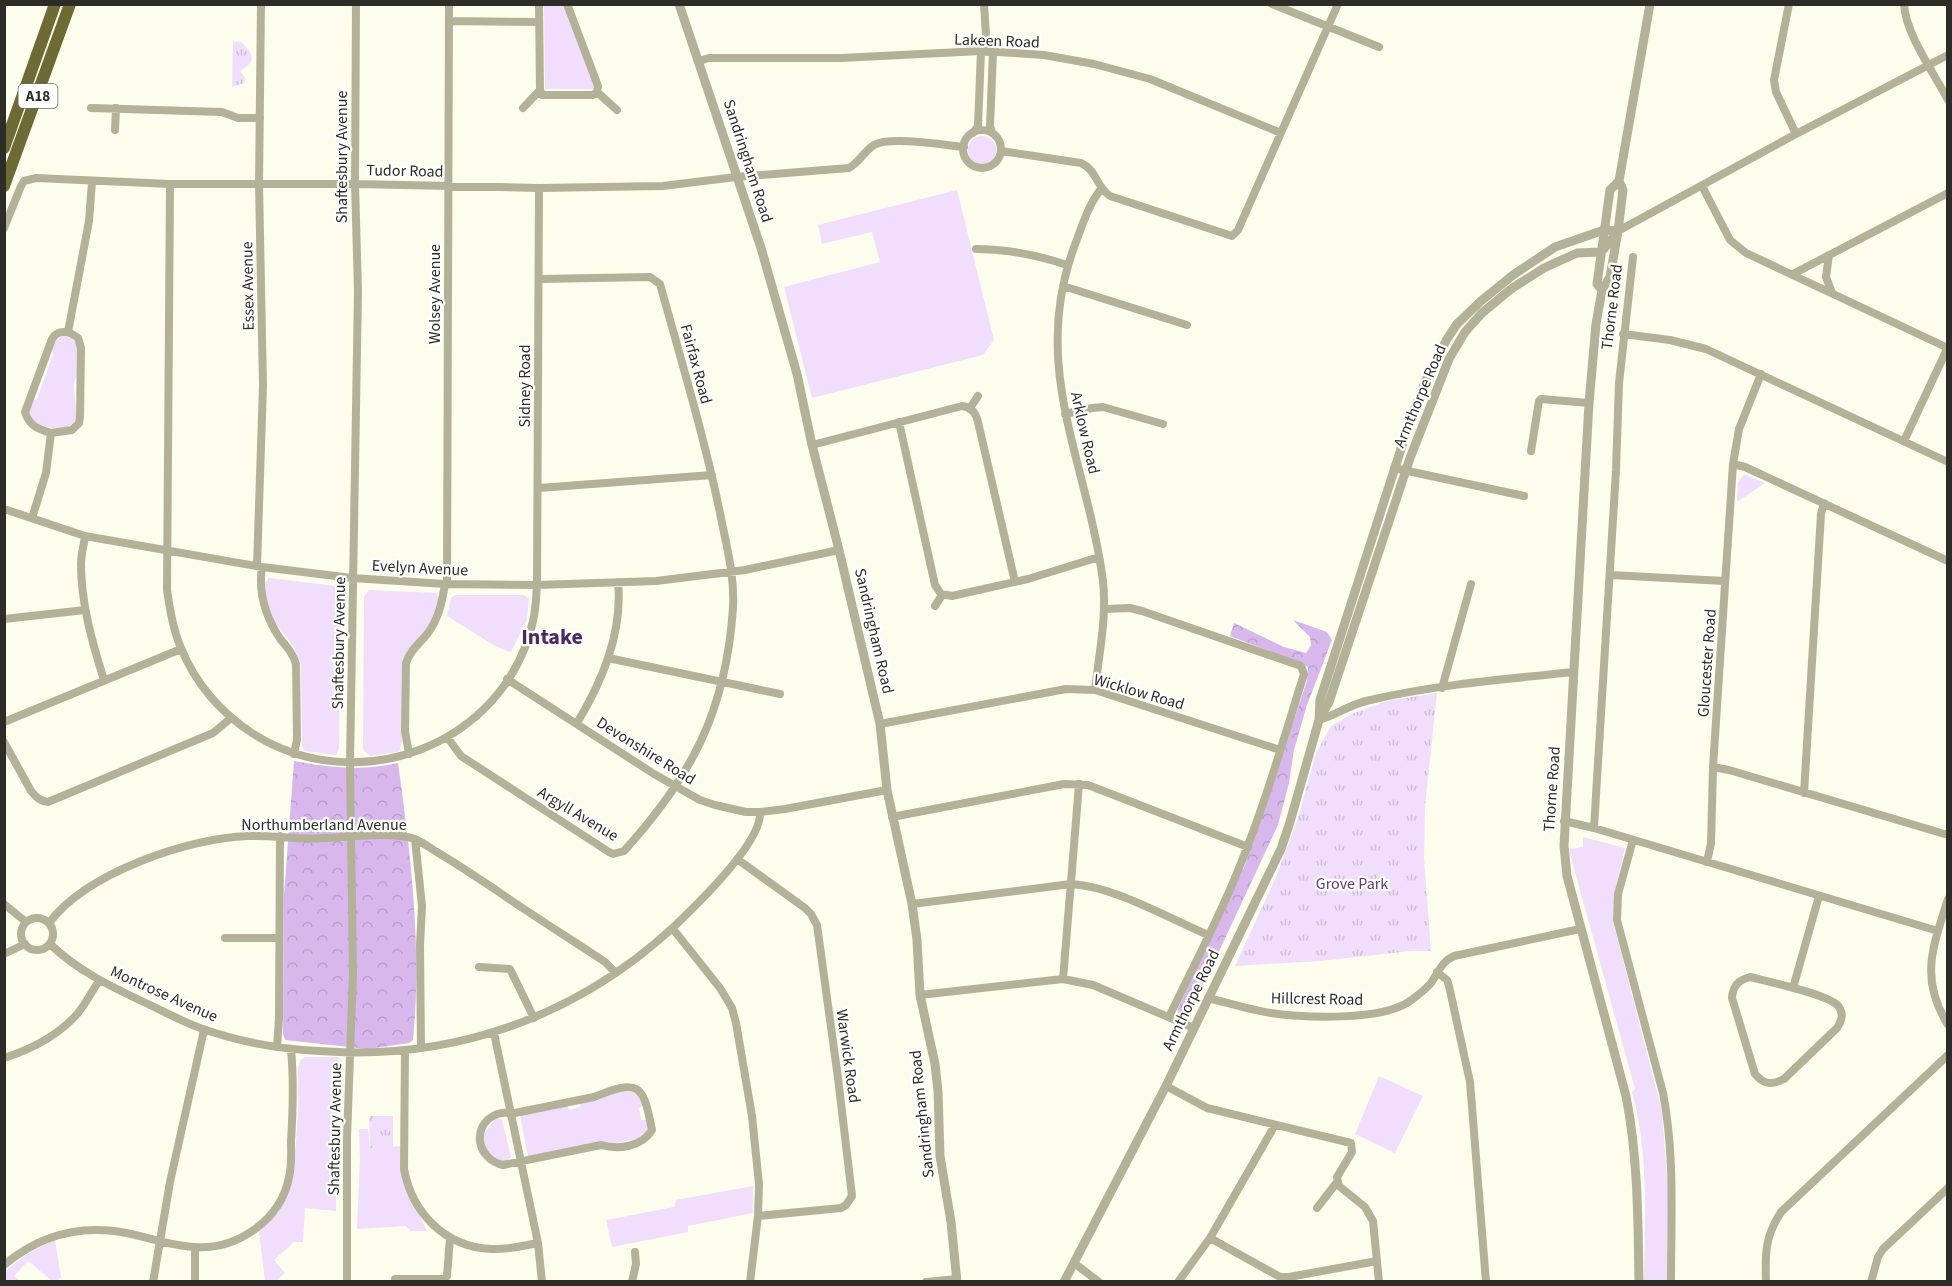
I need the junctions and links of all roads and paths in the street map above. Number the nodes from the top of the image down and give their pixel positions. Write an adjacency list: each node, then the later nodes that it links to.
1 (55, 4): 37 (highway, A18)
2 (70, 4): 46 (highway, A18)
3 (261, 4): 30 (street, Essex Avenue)
4 (356, 4): 44 (street, Shaftesbury Avenue)
5 (449, 4): 15 (street, Wolsey Avenue)
6 (539, 4): 16 (street)
7 (567, 4): 24 (street)
8 (679, 4): 21 (street, Sandringham Road)
9 (984, 4): 19 (street)
10 (1272, 4): 17 (street)
11 (1338, 4): 17 (street)
12 (1650, 4): 40 (street, Thorne Road)
13 (1789, 4): 35 (street)
14 (1904, 4): 22 (street)
15 (449, 21): 16 (street); 45 (street, Wolsey Avenue)
16 (539, 22): 23 (street)
17 (1328, 26): 18 (street); 34 (street)
18 (1379, 47)
19 (987, 52): 21 (street, Lakeen Road); 32 (street); 33 (street); 34 (street, Lakeen Road)
20 (1947, 55): 22 (street)
21 (699, 61): 39 (street, Sandringham Road)
22 (1929, 65): 25 (street); 35 (street)
23 (540, 90): 24 (street); 28 (street)
24 (597, 92): 29 (street)
25 (1947, 100)
26 (91, 108): 27 (street)
27 (116, 108): 30 (street); 31 (street)
28 (523, 108)
29 (617, 110)
30 (260, 118): 43 (street, Essex Avenue)
31 (115, 130)
32 (973, 133): 33 (street); 36 (street)
33 (992, 133): 38 (street)
34 (1281, 133): 49 (street)
35 (1796, 134): 47 (street)
36 (963, 147): 38 (street); 39 (street, Tudor Road)
37 (4, 148)
38 (1001, 150): 49 (street)
39 (736, 177): 48 (street, Tudor Road); 77 (street, Sandringham Road)
40 (1619, 181): 52 (street, Thorne Road); 53 (street, Thorne Road)
41 (92, 182): 42 (street, Tudor Road); 51 (street, Tudor Road); 65 (street)
42 (170, 184): 43 (street, Tudor Road); 90 (street, Sidney Road)
43 (260, 184): 44 (street, Tudor Road); 94 (street, Essex Avenue)
44 (355, 184): 45 (street, Tudor Road); 97 (street, Shaftesbury Avenue)
45 (450, 185): 48 (street, Tudor Road); 101 (street, Wolsey Avenue)
46 (4, 186)
47 (1702, 186): 53 (street); 59 (street)
48 (539, 188): 60 (street, Sidney Road)
49 (1101, 189): 58 (street, Arklow Road)
50 (1947, 193): 56 (street)
51 (4, 228)
52 (1605, 230): 53 (street, Armthorpe Road); 55 (street, Thorne Road); 81 (street, Armthorpe Road)
53 (1618, 231): 55 (street); 62 (street, Thorne Road)
54 (976, 249): 58 (street)
55 (1601, 252): 62 (street, Thorne Road); 82 (street, Armthorpe Road)
56 (1830, 255): 59 (street); 63 (street)
57 (1633, 257): 66 (street, Thorne Road)
58 (1067, 265): 61 (street, Arklow Road)
59 (1793, 274): 63 (street)
60 (539, 279): 83 (street, Fairfax Road); 84 (street, Sidney Road)
61 (1063, 286): 64 (street); 72 (street, Arklow Road)
62 (1602, 290): 70 (street, Thorne Road)
63 (1832, 293): 67 (street)
64 (1187, 325)
65 (68, 332): 75 (street); 75 (street)
66 (1623, 334): 68 (street); 96 (street, Thorne Road)
67 (1947, 348): 76 (street)
68 (1761, 374): 76 (street); 80 (street, Gloucester Road)
69 (978, 396): 71 (street)
70 (1589, 403): 78 (street); 111 (street, Thorne Road)
71 (970, 408): 73 (street); 100 (street)
72 (1065, 414): 74 (street); 92 (street, Arklow Road)
73 (899, 422): 77 (street); 104 (street)
74 (1163, 424)
75 (51, 433): 88 (street)
76 (1904, 441): 79 (street)
77 (812, 445): 91 (street, Sandringham Road)
78 (1531, 451)
79 (1947, 462)
80 (1732, 464): 86 (street); 98 (street, Gloucester Road)
81 (1394, 468): 82 (street); 119 (street, Armthorpe Road)
82 (1407, 471): 85 (street); 119 (street, Armthorpe Road)
83 (712, 475): 84 (street); 95 (street, Fairfax Road)
84 (538, 488): 103 (street, Sidney Road)
85 (1524, 496)
86 (1824, 503): 93 (street); 133 (street)
87 (4, 509): 88 (street, Evelyn Avenue)
88 (32, 518): 89 (street, Evelyn Avenue)
89 (85, 536): 90 (street, Evelyn Avenue); 107 (street)
90 (167, 550): 94 (street, Evelyn Avenue); 109 (street, Sidney Road)
91 (839, 550): 95 (street, Evelyn Avenue); 122 (street, Sandringham Road)
92 (1099, 557): 100 (street); 106 (street, Arklow Road)
93 (1947, 561)
94 (260, 566): 97 (street, Evelyn Avenue); 126 (street, Essex Avenue)
95 (732, 572): 99 (street, Evelyn Avenue); 114 (street, Argyll Avenue)
96 (1610, 575): 98 (street); 137 (street, Thorne Road)
97 (352, 578): 101 (street, Evelyn Avenue); 128 (street, Shaftesbury Avenue)
98 (1725, 581): 129 (street, Gloucester Road)
99 (618, 582): 103 (street, Evelyn Avenue); 110 (street)
100 (1015, 582): 104 (street)
101 (446, 584): 103 (street, Evelyn Avenue); 127 (street, Wolsey Avenue)
102 (1471, 584): 115 (street)
103 (537, 585): 112 (street, Sidney Road)
104 (942, 595): 105 (street)
105 (935, 606)
106 (1105, 609): 116 (street, Arklow Road); 125 (street, Armthorpe Road)
107 (85, 610): 108 (street); 113 (street)
108 (4, 619)
109 (181, 649): 113 (street); 118 (street, Sidney Road)
110 (608, 658): 114 (street); 121 (street)
111 (1574, 672): 115 (street); 136 (street, Thorne Road)
112 (507, 679): 121 (street, Devonshire Road); 123 (street, Sidney Road)
113 (104, 680): 120 (street)
114 (723, 683): 117 (street); 131 (street, Argyll Avenue)
115 (1442, 687): 119 (street)
116 (1095, 690): 122 (street, Wicklow Road); 125 (street, Wicklow Road)
117 (780, 694)
118 (231, 718): 124 (street); 126 (street, Sidney Road)
119 (1319, 720): 169 (street, Armthorpe Road)
120 (4, 722)
121 (577, 723): 131 (street, Devonshire Road)
122 (880, 724): 132 (street, Sandringham Road)
123 (447, 737): 127 (street, Sidney Road); 131 (street, Argyll Avenue)
124 (4, 742)
125 (1280, 750): 143 (street, Armthorpe Road)
126 (294, 754): 128 (street, Sidney Road)
127 (409, 754): 128 (street, Sidney Road)
128 (350, 763): 139 (street, Shaftesbury Avenue)
129 (1713, 767): 133 (street); 145 (street, Gloucester Road)
130 (1079, 784): 135 (street); 143 (street); 146 (street)
131 (676, 788): 134 (street, Devonshire Road)
132 (887, 790): 134 (street, Devonshire Road); 135 (street, Sandringham Road)
133 (1804, 793): 138 (street)
134 (760, 812): 144 (street, Montrose Avenue)
135 (892, 817): 150 (street, Sandringham Road)
136 (1564, 821): 137 (street); 153 (street, Thorne Road)
137 (1594, 828): 142 (street)
138 (1947, 835)
139 (351, 836): 140 (street, Northumberland Avenue); 141 (street, Northumberland Avenue); 180 (street, Shaftesbury Avenue)
140 (280, 837): 152 (street, Northumberland Avenue); 158 (street)
141 (415, 839): 164 (street, Northumberland Avenue); 177 (street)
142 (1633, 840): 145 (street); 216 (street)
143 (1248, 847): 156 (street, Armthorpe Road)
144 (737, 858): 154 (street, Montrose Avenue); 190 (street, Warwick Road)
145 (1707, 862): 147 (street)
146 (1071, 884): 150 (street); 156 (street); 165 (street)
147 (1819, 896): 155 (street); 167 (street)
148 (1947, 899): 155 (street)
149 (4, 904): 151 (street)
150 (912, 904): 168 (street, Sandringham Road)
151 (26, 922): 152 (street); 159 (street)
152 (49, 923): 160 (street)
153 (1580, 928): 163 (street, Hillcrest Road); 215 (street, Thorne Road)
154 (673, 929): 164 (street, Montrose Avenue); 190 (street)
155 (1938, 931): 172 (street)
156 (1208, 935): 170 (street, Armthorpe Road)
157 (225, 938): 158 (street)
158 (279, 938): 176 (street)
159 (24, 944): 160 (street); 161 (street)
160 (50, 944): 166 (street, Montrose Avenue)
161 (4, 954)
162 (479, 967): 171 (street)
163 (1437, 972): 169 (street, Hillcrest Road); 214 (street)
164 (616, 974): 171 (street, Montrose Avenue)
165 (1063, 979): 168 (street); 170 (street)
166 (99, 981): 174 (street, Montrose Avenue); 182 (street)
167 (1793, 988): 167 (street)
168 (920, 995): 202 (street, Sandringham Road)
169 (1209, 998): 173 (street, Armthorpe Road)
170 (1169, 1017): 173 (street)
171 (534, 1018): 175 (street, Montrose Avenue)
172 (1947, 1025)
173 (1194, 1028): 183 (street, Armthorpe Road)
174 (204, 1030): 176 (street, Montrose Avenue); 193 (street)
175 (494, 1033): 177 (street, Montrose Avenue); 184 (street)
176 (277, 1047): 178 (street, Montrose Avenue)
177 (421, 1048): 179 (street, Montrose Avenue)
178 (291, 1050): 180 (street, Montrose Avenue); 195 (street)
179 (405, 1051): 180 (street, Montrose Avenue); 191 (street)
180 (350, 1054): 205 (street, Shaftesbury Avenue)
181 (1947, 1055): 217 (street)
182 (4, 1058)
183 (1166, 1086): 185 (street); 198 (street, Armthorpe Road)
184 (510, 1113): 186 (street); 186 (street); 186 (street)
185 (1275, 1125): 187 (street); 192 (street)
186 (520, 1162): 194 (street)
187 (1337, 1182): 189 (street); 197 (street)
188 (1947, 1188): 218 (street)
189 (1317, 1208)
190 (758, 1216): 208 (street)
191 (450, 1238): 194 (street); 200 (street)
192 (1210, 1239): 201 (street); 212 (street)
193 (159, 1241): 195 (street); 199 (street); 203 (street)
194 (538, 1243): 206 (street)
195 (195, 1247): 204 (street)
196 (635, 1252): 207 (street)
197 (1377, 1261): 201 (street); 213 (street)
198 (1074, 1263): 210 (street, Armthorpe Road); 211 (street)
199 (4, 1265)
200 (395, 1279)
201 (1280, 1279)
202 (957, 1280): 209 (street)
203 (153, 1281)
204 (195, 1281)
205 (347, 1281)
206 (542, 1281)
207 (632, 1281)
208 (750, 1281)
209 (927, 1281)
210 (1064, 1281)
211 (1099, 1281)
212 (1178, 1281)
213 (1379, 1281)
214 (1486, 1281)
215 (1639, 1281)
216 (1671, 1281)
217 (1766, 1281)
218 (1871, 1281)

